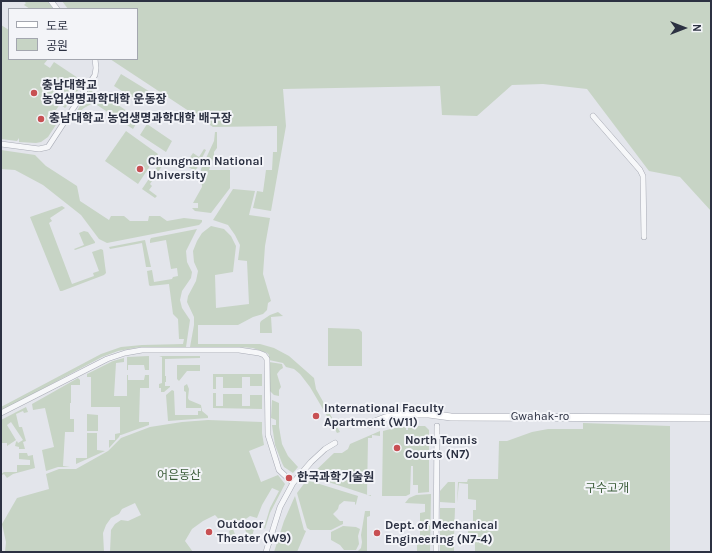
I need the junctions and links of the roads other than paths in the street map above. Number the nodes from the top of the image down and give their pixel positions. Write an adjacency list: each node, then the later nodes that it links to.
1 (95, 60): 3 (street)
2 (593, 116): 4 (street)
3 (1, 144)
4 (644, 237)
5 (1, 413): 10 (street)
6 (711, 418): 7 (street, Gwahak-ro)
7 (370, 424)
8 (437, 426): 12 (street)
9 (335, 443): 10 (street)
10 (293, 483): 11 (street)
11 (266, 552)
12 (436, 552)

